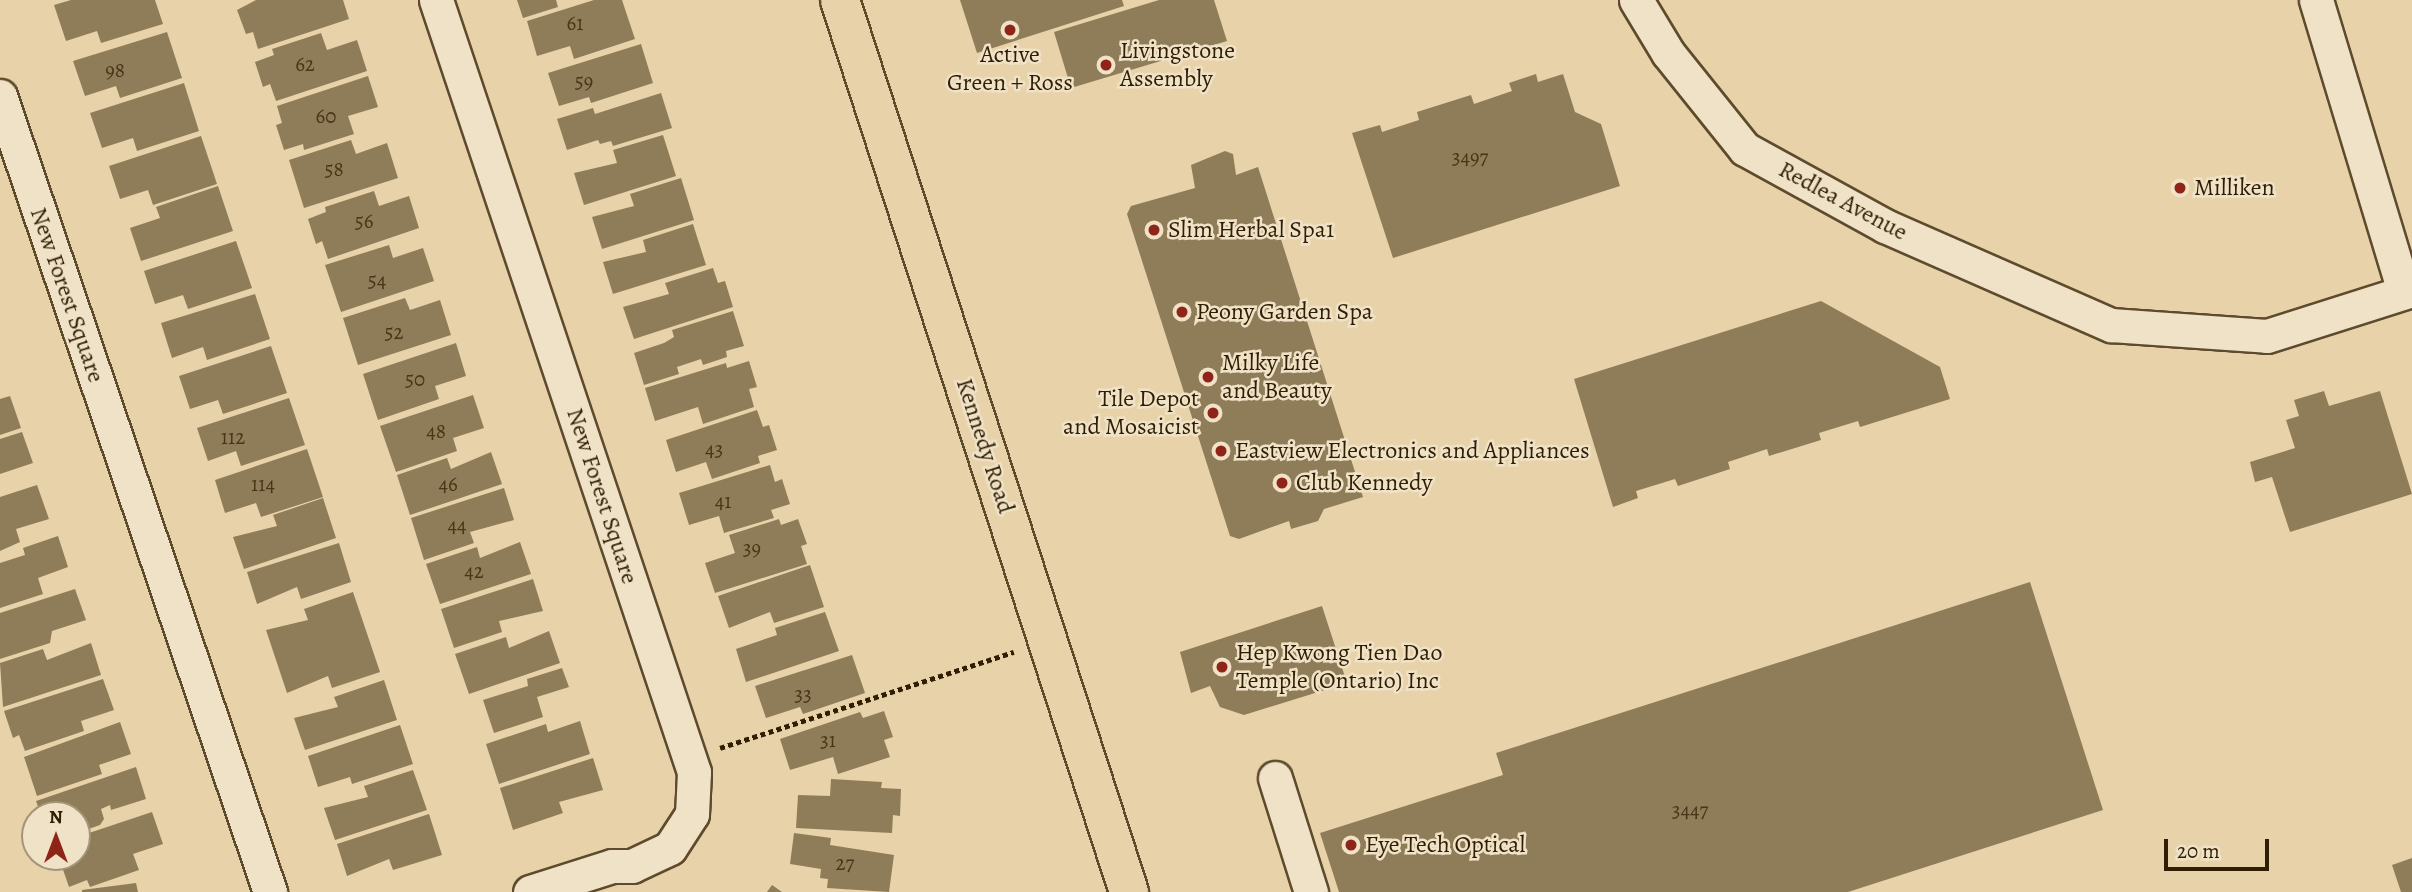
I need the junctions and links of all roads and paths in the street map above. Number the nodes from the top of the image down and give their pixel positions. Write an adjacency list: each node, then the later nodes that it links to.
1 (436, 0): 8 (street, New Forest Square)
2 (840, 0): 12 (main road, Kennedy Road)
3 (1636, 0): 6 (street, Redlea Avenue)
4 (2316, 0): 6 (street)
5 (0, 96): 10 (street, New Forest Square)
6 (2408, 291)
7 (972, 666): 8 (path)
8 (689, 758): 11 (street, New Forest Square)
9 (1275, 778): 13 (street)
10 (270, 892)
11 (530, 892)
12 (1129, 892)
13 (1311, 892)

